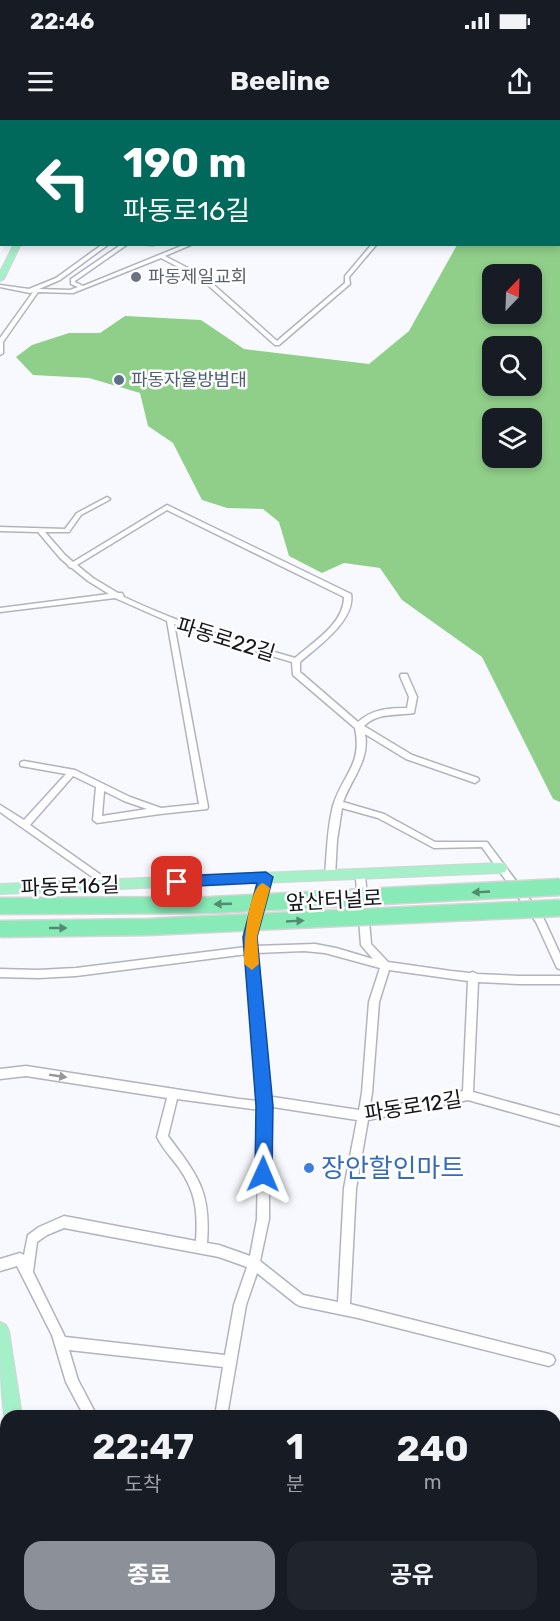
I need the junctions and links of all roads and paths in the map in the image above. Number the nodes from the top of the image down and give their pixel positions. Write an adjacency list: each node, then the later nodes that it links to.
1 (17, 246): 7 (main road)
2 (104, 246): 10 (street)
3 (123, 246): 9 (street)
4 (186, 246): 6 (street)
5 (373, 246): 6 (street)
6 (162, 256): 9 (street)
7 (0, 279)
8 (0, 286): 10 (street)
9 (82, 287): 10 (street)
10 (35, 290): 11 (street)
11 (0, 353)
12 (107, 499): 14 (street)
13 (0, 529): 14 (street)
14 (40, 530): 15 (street, 파동로22길)
15 (71, 566): 16 (street, 파동로22길); 19 (street)
16 (119, 595): 17 (street); 18 (street, 파동로22길)
17 (0, 610)
18 (170, 622): 19 (street, 파동로22길); 28 (street)
19 (296, 661): 21 (street, 파동로22길)
20 (404, 676): 21 (street)
21 (359, 726): 24 (street, 파동로22길); 26 (street)
22 (24, 764): 23 (street)
23 (72, 772): 25 (street); 29 (street)
24 (474, 780)
25 (100, 786): 28 (street); 28 (street)
26 (338, 804): 30 (street); 31 (street)
27 (0, 808): 29 (street)
28 (161, 811)
29 (24, 826): 33 (street)
30 (501, 868): 31 (main road); 40 (street)
31 (330, 876): 32 (street); 41 (street)
32 (266, 877): 33 (main road, 파동로16길); 39 (street)
33 (110, 885): 35 (main road, 파동로16길)
34 (560, 887): 36 (highway, 앞산터널로, one-way to 36, bridge)
35 (0, 889)
36 (0, 906)
37 (560, 908): 38 (highway, 앞산터널로, one-way to 37, bridge)
38 (0, 929)
39 (250, 950): 41 (street); 42 (street); 48 (street)
40 (560, 965)
41 (386, 966): 43 (street); 49 (street)
42 (0, 973)
43 (473, 976): 44 (street); 47 (street)
44 (560, 980)
45 (0, 1074): 46 (street, 파동로12길, one-way to 46)
46 (173, 1094): 48 (street, 파동로12길); 51 (street)
47 (468, 1095): 49 (street, 파동로12길); 50 (street, 파동로12길)
48 (264, 1106): 49 (street, 파동로12길); 52 (street)
49 (363, 1116): 55 (street)
50 (560, 1121)
51 (201, 1247): 52 (street); 54 (street)
52 (254, 1263): 55 (street); 59 (street)
53 (0, 1265): 54 (street)
54 (27, 1272): 57 (street)
55 (344, 1309): 58 (street)
56 (0, 1331): 60 (main road)
57 (61, 1343): 59 (street); 61 (street)
58 (549, 1360)
59 (230, 1362): 62 (street)
60 (11, 1410)
61 (88, 1410)
62 (222, 1410)

